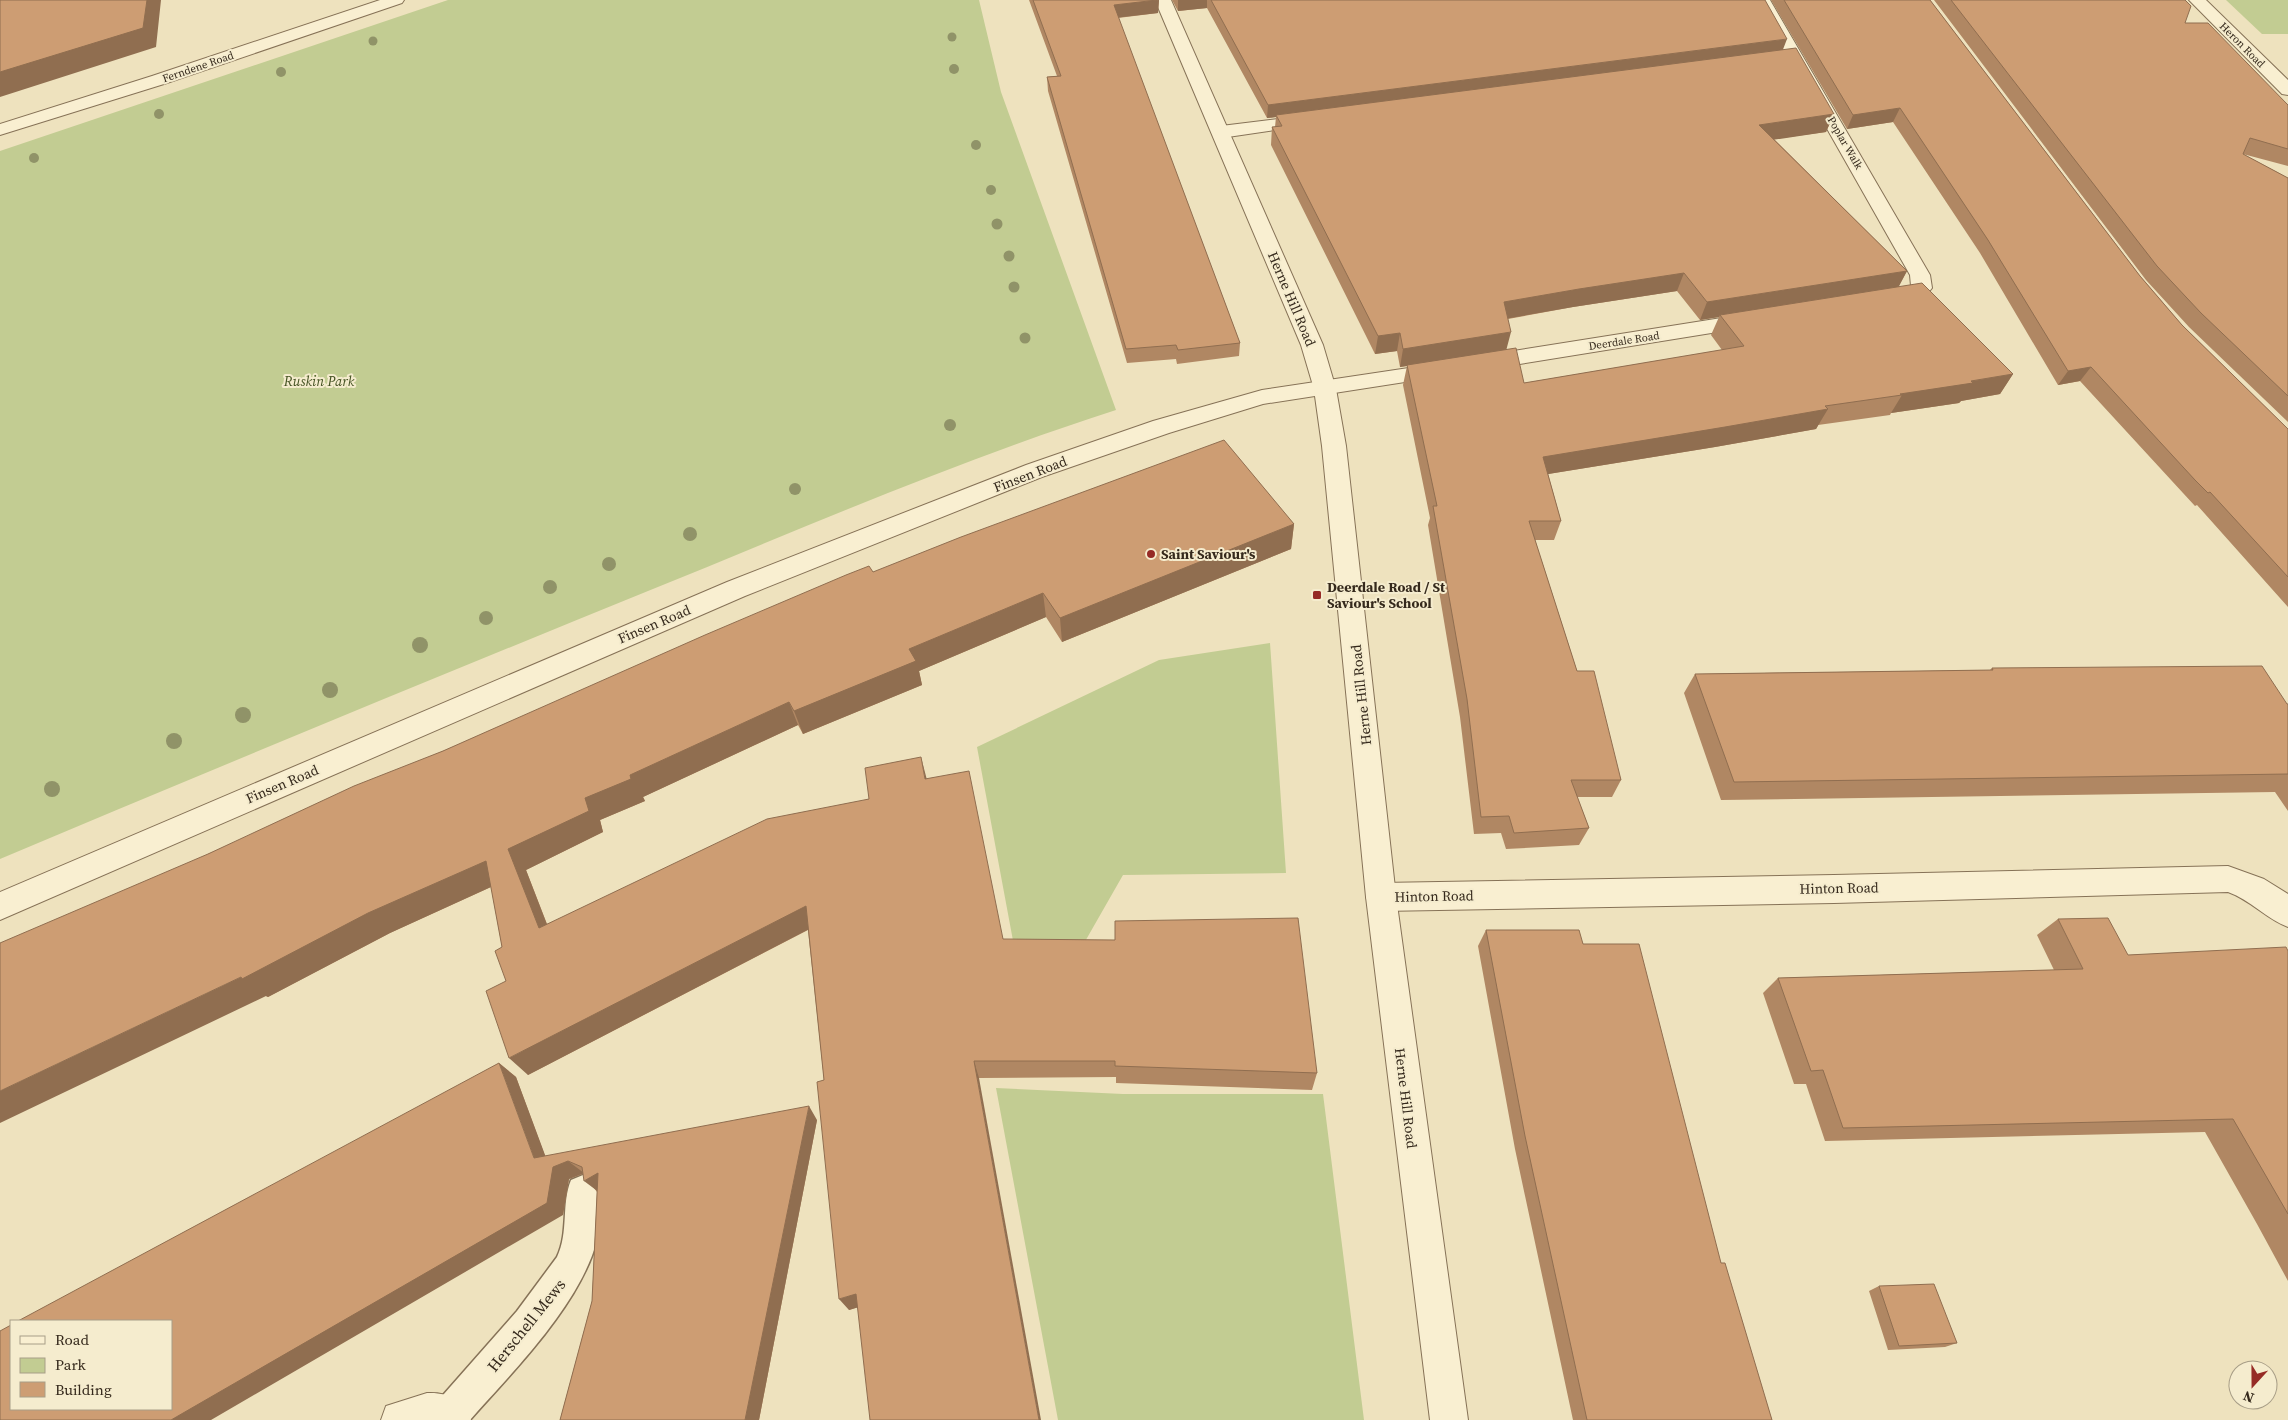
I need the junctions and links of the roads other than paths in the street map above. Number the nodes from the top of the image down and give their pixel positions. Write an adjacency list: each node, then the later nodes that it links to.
1 (396, 0): 7 (street, Ferndene Road)
2 (1163, 0): 8 (street, Herne Hill Road)
3 (1762, 0): 9 (street, Poplar Walk)
4 (2197, 0): 5 (street, Heron Road)
5 (2288, 90)
6 (1329, 118): 8 (street)
7 (0, 130)
8 (1221, 132): 11 (street, Herne Hill Road)
9 (1872, 301)
10 (1774, 316): 11 (street, Deerdale Road)
11 (1325, 389): 12 (street, Herne Hill Road); 13 (street, Finsen Road)
12 (1381, 897): 14 (street, Hinton Road); 18 (street, Herne Hill Road)
13 (0, 906)
14 (2288, 913)
15 (583, 1192): 16 (lane, Herschell Mews)
16 (450, 1418): 17 (street)
17 (400, 1420)
18 (1449, 1420)

